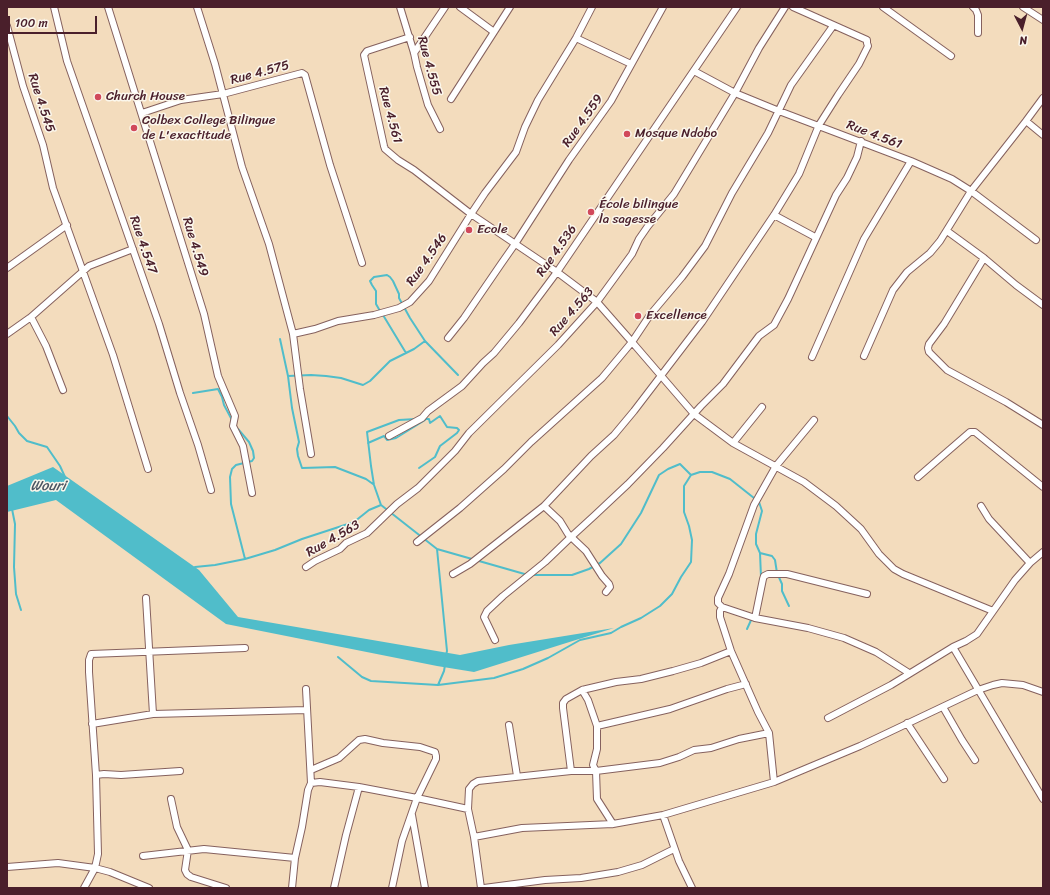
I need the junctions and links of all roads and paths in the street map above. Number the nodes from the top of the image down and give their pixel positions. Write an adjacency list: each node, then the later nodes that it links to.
1 (54, 7): 48 (street, Rue 4.547)
2 (108, 7): 33 (street, Rue 4.549)
3 (197, 7): 29 (street)
4 (400, 7): 22 (street, Rue 4.555)
5 (445, 7): 24 (street)
6 (460, 7): 20 (street)
7 (510, 7): 20 (street)
8 (592, 7): 23 (street, Rue 4.546)
9 (663, 7): 26 (street, Rue 4.559)
10 (737, 7): 27 (street, Rue 4.536)
11 (785, 7): 28 (street, Rue 4.563)
12 (793, 7): 19 (street)
13 (883, 7): 16 (street)
14 (973, 7): 21 (street)
15 (1023, 7): 17 (street)
16 (892, 9): 25 (street)
17 (1043, 20)
18 (7, 26): 43 (street, Rue 4.545)
19 (833, 26): 32 (street); 35 (street)
20 (494, 32): 31 (street)
21 (978, 33)
22 (410, 37): 24 (street, Rue 4.555); 41 (street, Rue 4.561)
23 (576, 38): 26 (street); 41 (street, Rue 4.546)
24 (414, 53): 36 (street, Rue 4.555)
25 (951, 56)
26 (631, 64): 47 (street, Rue 4.559)
27 (694, 71): 28 (street, Rue 4.561); 53 (street, Rue 4.536)
28 (735, 93): 32 (street, Rue 4.561); 54 (street, Rue 4.563)
29 (223, 94): 33 (street, Rue 4.575); 50 (street, Rue 4.575); 58 (street)
30 (1043, 98): 34 (street)
31 (451, 99)
32 (779, 111): 35 (street, Rue 4.561); 60 (street)
33 (142, 113): 77 (street, Rue 4.549)
34 (1026, 121): 37 (street); 40 (street)
35 (819, 125): 38 (street, Rue 4.561); 42 (street)
36 (440, 129)
37 (1043, 135)
38 (861, 141): 39 (street, Rue 4.561); 45 (street)
39 (911, 161): 40 (street); 62 (street, Rue 4.561)
40 (971, 191): 44 (street); 46 (street)
41 (471, 214): 47 (street); 58 (street, Rue 4.546)
42 (774, 215): 45 (street); 63 (street)
43 (67, 225): 51 (street); 52 (street, Rue 4.545)
44 (947, 231): 49 (street); 61 (street)
45 (815, 237): 66 (street)
46 (1036, 240)
47 (515, 244): 53 (street); 59 (street, Rue 4.559)
48 (133, 249): 52 (street); 76 (street, Rue 4.547)
49 (984, 258): 55 (street); 68 (street)
50 (362, 262)
51 (7, 268)
52 (84, 270): 56 (street); 73 (street, Rue 4.545)
53 (557, 272): 54 (street); 69 (street, Rue 4.536)
54 (597, 302): 60 (street); 84 (street, Rue 4.563)
55 (1043, 305)
56 (31, 317): 57 (street); 64 (street)
57 (7, 334)
58 (294, 334): 71 (street)
59 (448, 338)
60 (632, 342): 63 (street); 81 (street)
61 (864, 356)
62 (812, 357)
63 (661, 375): 66 (street); 78 (street)
64 (63, 390)
65 (762, 407): 70 (street)
66 (694, 414): 70 (street); 80 (street)
67 (814, 420): 72 (street)
68 (1043, 425)
69 (389, 436)
70 (733, 443): 72 (street)
71 (310, 454)
72 (776, 466): 89 (street); 90 (street)
73 (148, 469)
74 (918, 477): 75 (street)
75 (1043, 487)
76 (211, 490)
77 (252, 493)
78 (544, 506): 80 (street); 85 (street)
79 (981, 506): 83 (street)
80 (571, 537): 86 (street); 92 (street)
81 (416, 542)
82 (1043, 552): 83 (street)
83 (1030, 563): 90 (street)
84 (306, 568)
85 (453, 574)
86 (606, 592)
87 (867, 594): 91 (street)
88 (146, 598): 96 (street)
89 (722, 607): 91 (street); 95 (street)
90 (993, 611): 93 (street)
91 (755, 618): 97 (street)
92 (494, 640)
93 (953, 647): 97 (street); 101 (street)
94 (244, 648): 96 (street)
95 (731, 651): 98 (street); 100 (street)
96 (149, 652): 105 (street); 107 (street)
97 (910, 673): 106 (street)
98 (746, 684): 110 (street); 111 (street)
99 (306, 689): 104 (street)
100 (582, 690): 110 (street); 115 (street)
101 (978, 690): 102 (street); 103 (street); 125 (street)
102 (1043, 692)
103 (943, 707): 108 (street); 112 (street)
104 (307, 710): 105 (street); 113 (street)
105 (153, 714): 107 (street)
106 (828, 718)
107 (92, 724): 117 (street)
108 (907, 724): 119 (street); 120 (street)
109 (509, 725): 118 (street)
110 (597, 726): 116 (street)
111 (769, 734): 116 (street); 120 (street)
112 (975, 760)
113 (310, 770): 121 (street); 123 (street)
114 (180, 771): 117 (street)
115 (571, 771): 116 (street); 118 (street)
116 (596, 771): 129 (street)
117 (96, 775): 136 (street)
118 (517, 776): 126 (street)
119 (944, 779)
120 (774, 782): 128 (street)
121 (311, 783): 122 (street); 134 (street)
122 (360, 787): 123 (street); 141 (street)
123 (417, 798): 126 (street); 127 (street)
124 (171, 799): 132 (street)
125 (1043, 799)
126 (468, 809): 130 (street)
127 (412, 814): 142 (street); 143 (street)
128 (663, 815): 129 (street); 131 (street)
129 (613, 824): 130 (street)
130 (474, 837): 144 (street)
131 (674, 849): 144 (street); 145 (street)
132 (188, 850): 133 (street); 134 (street); 139 (street)
133 (143, 856)
134 (295, 858): 140 (street)
135 (7, 867): 136 (street)
136 (95, 868): 137 (street); 138 (street)
137 (84, 888)
138 (149, 888)
139 (226, 888)
140 (292, 888)
141 (334, 888)
142 (392, 888)
143 (425, 888)
144 (483, 888)
145 (692, 888)

